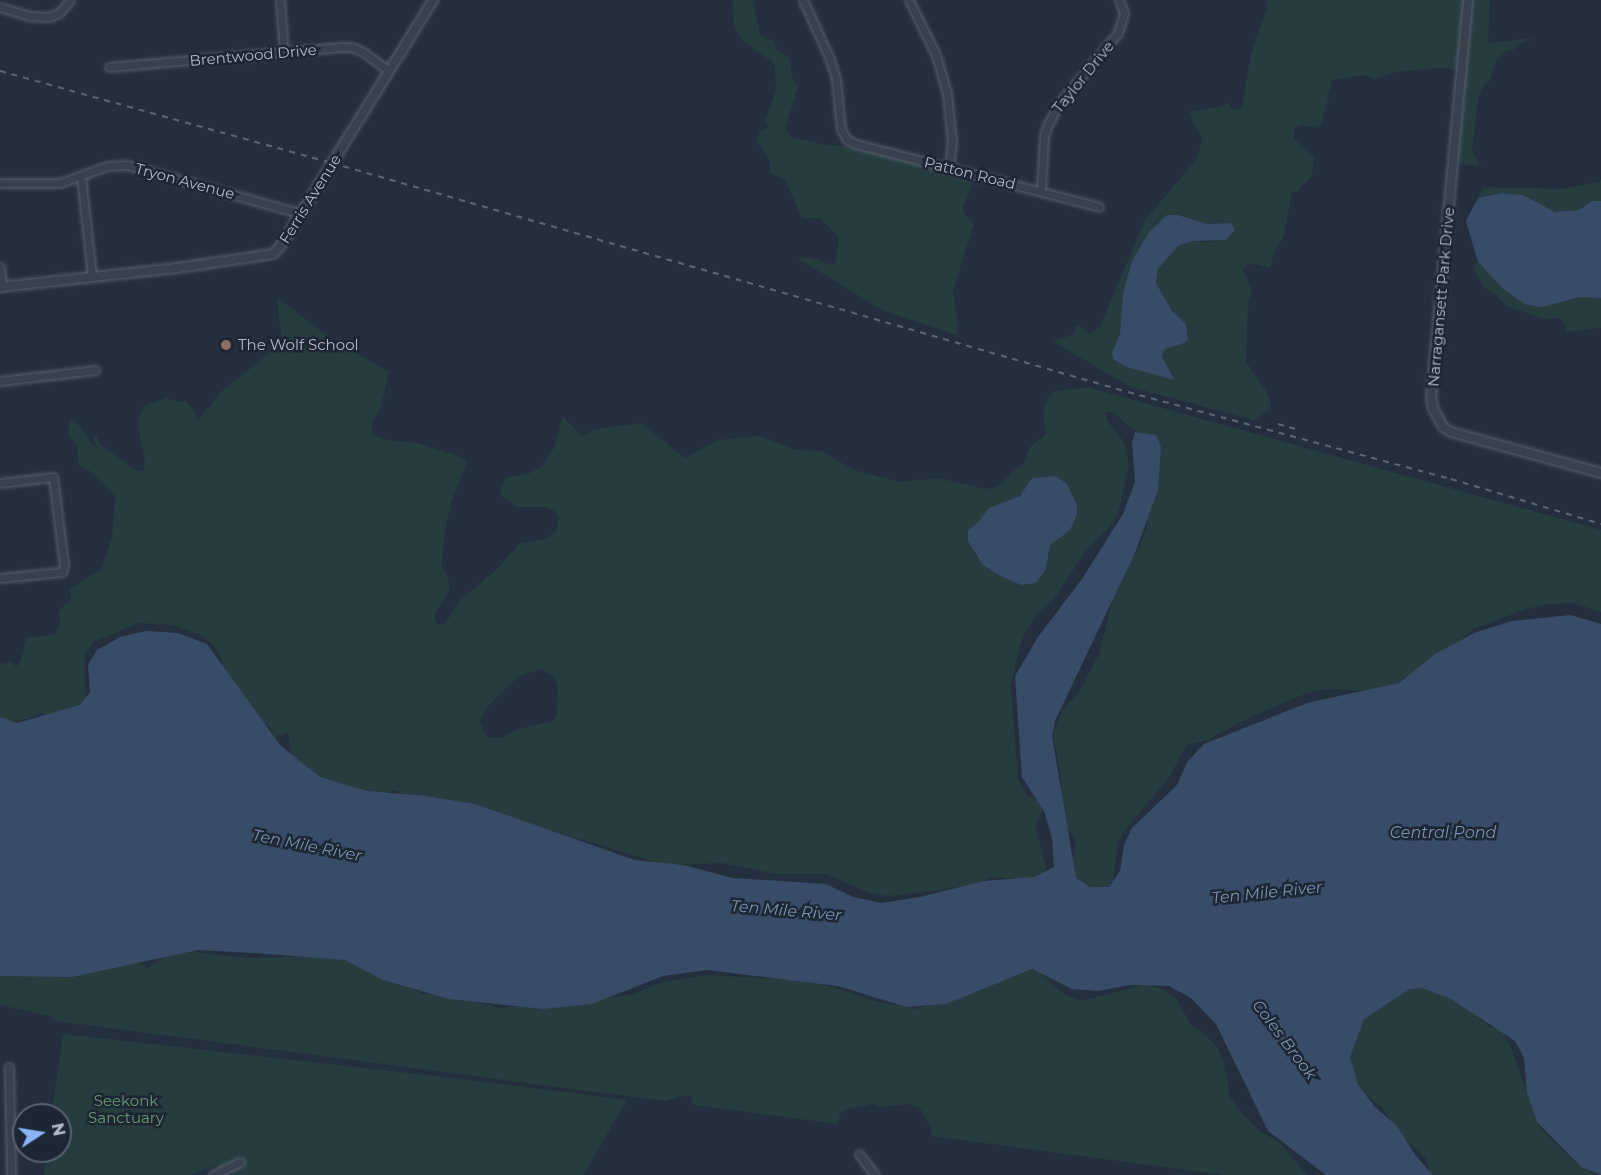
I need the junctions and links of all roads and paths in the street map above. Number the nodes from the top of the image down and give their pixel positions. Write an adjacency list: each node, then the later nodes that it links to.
1 (70, 0): 8 (street)
2 (280, 0): 9 (street)
3 (433, 0): 11 (street, Ferris Avenue)
4 (803, 0): 12 (street, Patton Road)
5 (909, 0): 12 (street)
6 (1119, 0): 15 (street, Taylor Drive)
7 (1468, 0): 23 (street, Narragansett Park Drive)
8 (0, 7)
9 (284, 52): 10 (street, Brentwood Drive); 11 (street, Brentwood Drive)
10 (109, 67)
11 (389, 71): 17 (street, Ferris Avenue)
12 (949, 168): 15 (street, Patton Road)
13 (81, 176): 14 (street, Tryon Avenue); 17 (street, Tryon Avenue); 19 (street)
14 (0, 183)
15 (1041, 191): 16 (street, Patton Road)
16 (1099, 207)
17 (299, 213): 19 (street, Ferris Avenue)
18 (0, 267): 20 (street)
19 (92, 276): 20 (street, Ferris Avenue)
20 (1, 287)
21 (95, 370): 22 (street)
22 (0, 381)
23 (1601, 473)
24 (0, 483): 25 (street)
25 (0, 578)
26 (9, 1067): 29 (street)
27 (859, 1154): 31 (street)
28 (240, 1162): 30 (street)
29 (11, 1175)
30 (213, 1175)
31 (875, 1175)

